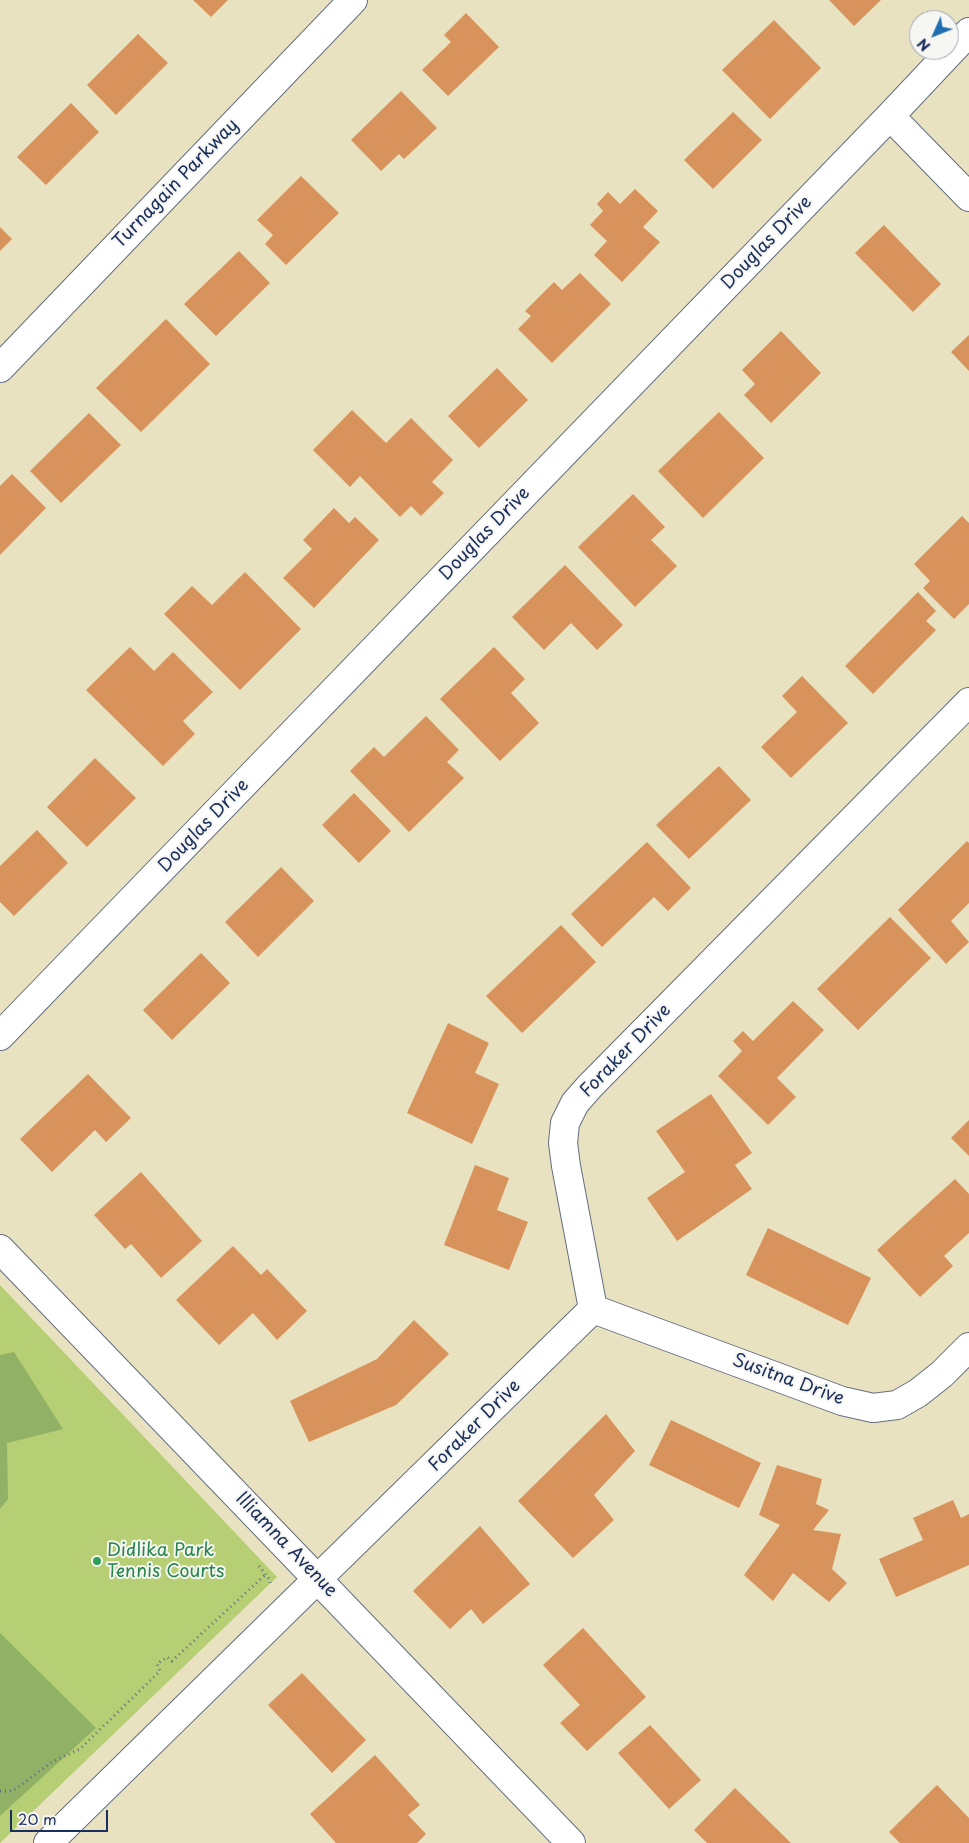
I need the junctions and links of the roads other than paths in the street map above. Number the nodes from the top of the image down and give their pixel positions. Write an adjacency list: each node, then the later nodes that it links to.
1 (353, 0): 5 (street, Turnagain Parkway)
2 (969, 32): 3 (street, Douglas Drive)
3 (890, 116): 4 (street); 7 (street, Douglas Drive)
4 (969, 197)
5 (0, 368)
6 (969, 702): 9 (street, Foraker Drive)
7 (0, 1036)
8 (0, 1249): 11 (street, Illiamna Avenue)
9 (594, 1309): 10 (street, Susitna Drive); 11 (street, Foraker Drive)
10 (969, 1347)
11 (319, 1579): 12 (street, Foraker Drive); 13 (street, Illiamna Avenue)
12 (48, 1843)
13 (571, 1843)

